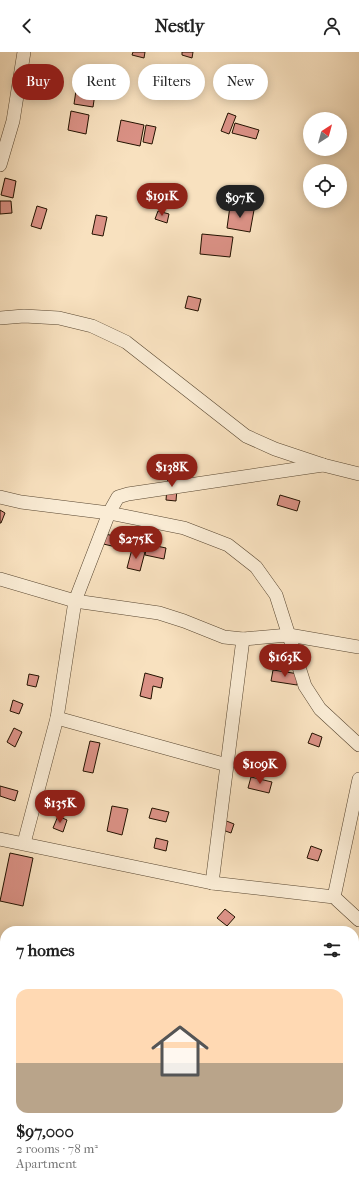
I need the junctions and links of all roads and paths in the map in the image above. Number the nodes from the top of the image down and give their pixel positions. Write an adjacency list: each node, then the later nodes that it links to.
1 (24, 52): 2 (street)
2 (0, 165)
3 (0, 318): 4 (street)
4 (323, 465): 5 (street); 7 (street)
5 (359, 474)
6 (0, 497): 7 (street)
7 (109, 513): 9 (street); 10 (street)
8 (0, 579): 9 (street)
9 (75, 601): 11 (street); 13 (street)
10 (289, 635): 11 (street); 12 (street); 14 (street)
11 (243, 639): 15 (street)
12 (359, 647)
13 (57, 718): 15 (street); 18 (street)
14 (359, 745)
15 (227, 765): 19 (street)
16 (359, 779): 20 (street)
17 (0, 839): 18 (street)
18 (24, 843): 19 (street)
19 (212, 883): 20 (street)
20 (334, 897): 21 (street)
21 (359, 920)

